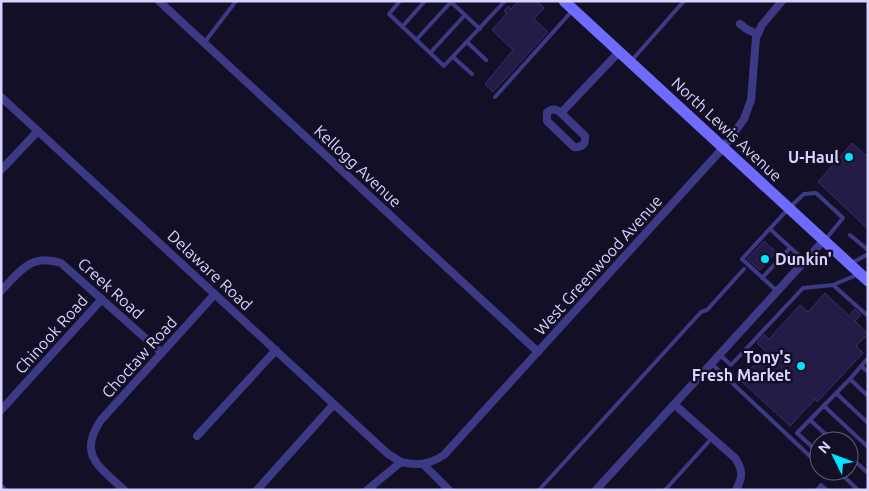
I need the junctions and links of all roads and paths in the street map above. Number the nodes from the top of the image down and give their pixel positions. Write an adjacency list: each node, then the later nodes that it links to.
1 (160, 1): 18 (street, Kellogg Avenue)
2 (236, 1): 18 (lane)
3 (400, 1): 13 (lane)
4 (426, 1): 13 (lane)
5 (450, 1): 11 (lane); 16 (lane)
6 (505, 1): 14 (lane)
7 (564, 1): 10 (main road, North Lewis Avenue)
8 (684, 1): 23 (lane)
9 (782, 1): 15 (street, West Greenwood Avenue)
10 (573, 10): 19 (main road, North Lewis Avenue); 26 (lane)
11 (465, 15): 14 (lane); 20 (lane)
12 (740, 24): 15 (street)
13 (402, 27): 16 (lane)
14 (480, 29): 17 (lane)
15 (758, 34): 29 (street, West Greenwood Avenue)
16 (416, 40): 20 (lane)
17 (467, 42): 21 (lane); 22 (lane)
18 (204, 43): 50 (street, Kellogg Avenue)
19 (619, 52): 23 (main road, North Lewis Avenue); 27 (street)
20 (430, 53): 21 (lane)
21 (453, 57): 24 (lane)
22 (486, 60)
23 (630, 62): 29 (main road, North Lewis Avenue)
24 (472, 74)
25 (1, 97): 28 (street, Delaware Road)
26 (495, 97)
27 (561, 113): 27 (street)
28 (38, 130): 30 (street); 45 (street, Delaware Road)
29 (723, 148): 31 (main road, North Lewis Avenue); 50 (street, West Greenwood Avenue)
30 (1, 170)
31 (789, 208): 32 (lane); 34 (main road, North Lewis Avenue); 34 (lane)
32 (770, 229): 35 (lane); 41 (lane)
33 (850, 235): 36 (lane)
34 (824, 240): 37 (street); 38 (main road, North Lewis Avenue)
35 (790, 248): 37 (lane); 41 (lane)
36 (868, 252): 38 (lane)
37 (805, 262): 44 (street)
38 (850, 264): 40 (main road, North Lewis Avenue)
39 (744, 269): 78 (lane)
40 (864, 277): 42 (lane)
41 (762, 278): 44 (lane)
42 (833, 285): 47 (lane); 51 (lane)
43 (1, 291): 46 (street, Creek Road)
44 (778, 292): 51 (street)
45 (214, 294): 48 (street, Delaware Road); 49 (street, Choctaw Road)
46 (102, 299): 49 (street, Creek Road); 62 (street, Chinook Road)
47 (868, 316)
48 (276, 350): 59 (street, Delaware Road); 66 (street)
49 (162, 352): 74 (street, Choctaw Road)
50 (538, 352): 72 (street, West Greenwood Avenue)
51 (720, 355): 53 (street)
52 (868, 358): 54 (lane)
53 (712, 364): 60 (street); 70 (lane)
54 (861, 366): 55 (lane); 56 (lane)
55 (868, 372)
56 (850, 379): 57 (lane); 58 (lane)
57 (836, 394): 61 (lane); 64 (lane)
58 (868, 396)
59 (334, 404): 71 (street, Delaware Road); 75 (street)
60 (675, 404): 67 (street); 79 (street)
61 (824, 406): 63 (lane); 69 (lane)
62 (1, 410)
63 (810, 420): 65 (lane); 68 (lane)
64 (868, 423)
65 (822, 431)
66 (197, 436)
67 (712, 438): 80 (lane); 81 (street)
68 (809, 443)
69 (868, 447)
70 (809, 455)
71 (401, 462): 72 (street); 76 (street)
72 (423, 464): 77 (street)
73 (849, 481): 84 (lane)
74 (124, 490)
75 (257, 490)
76 (366, 490)
77 (449, 490)
78 (539, 490)
79 (596, 490)
80 (664, 490)
81 (736, 490)
82 (817, 490): 83 (lane)
83 (826, 490)
84 (858, 490)

